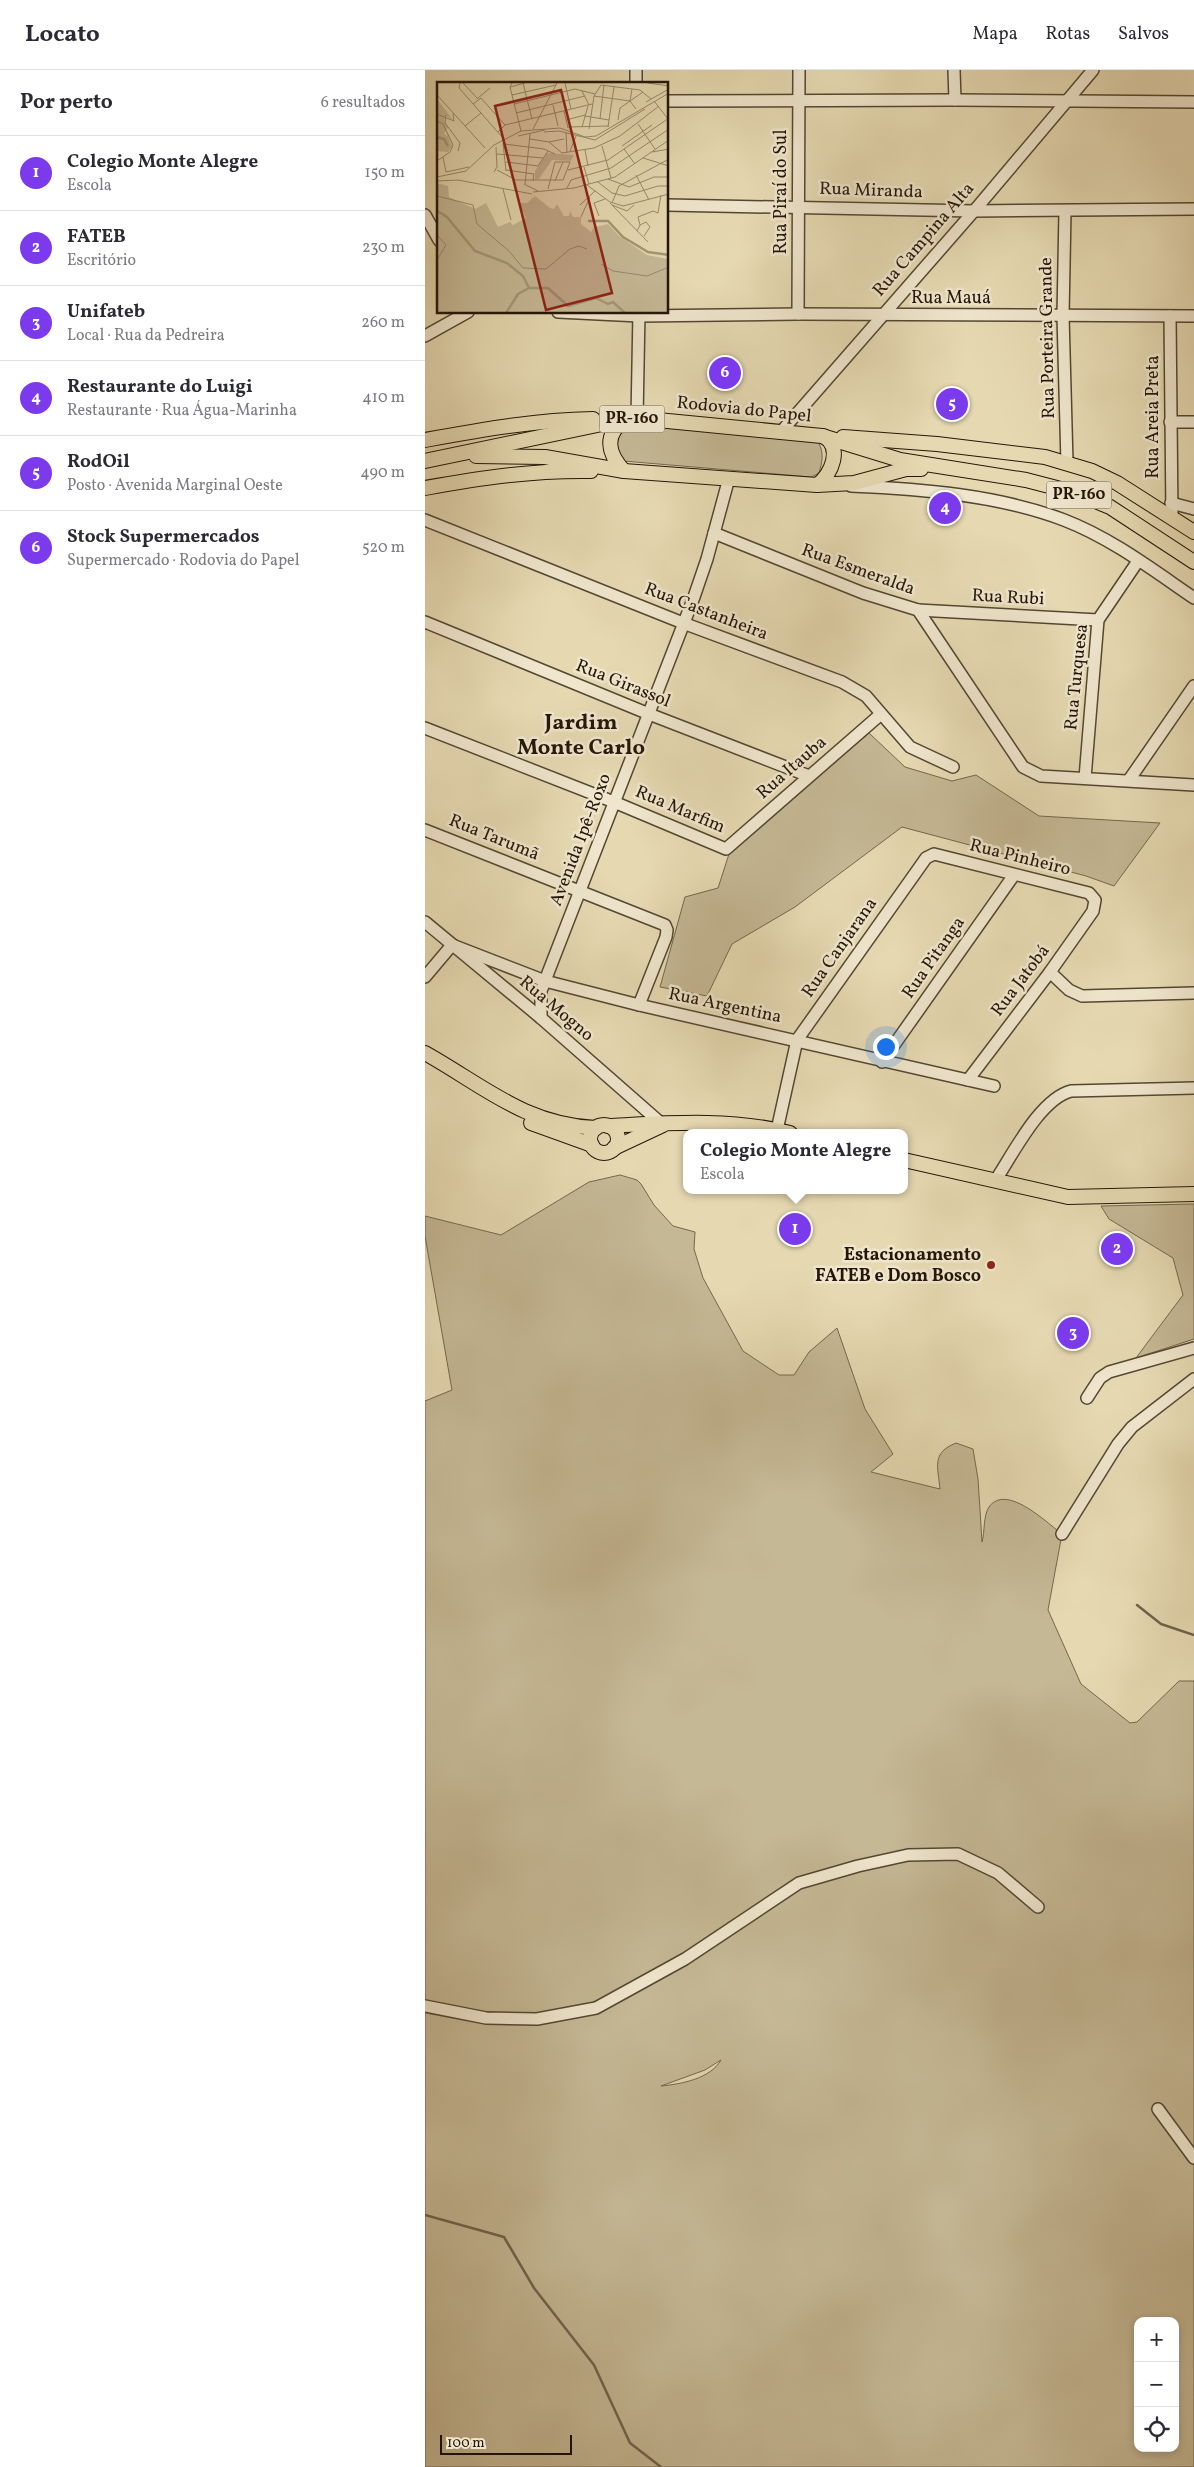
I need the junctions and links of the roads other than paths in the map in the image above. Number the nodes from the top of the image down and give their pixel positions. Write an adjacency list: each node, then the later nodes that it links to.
1 (799, 70): 7 (street, Rua Piraí do Sul)
2 (954, 70): 5 (street)
3 (1093, 70): 6 (street, Rua Campina Alta)
4 (669, 100): 7 (street)
5 (955, 100): 6 (street); 7 (street)
6 (1065, 101): 8 (street); 12 (street, Rua Campina Alta)
7 (799, 102): 10 (street, Rua Piraí do Sul)
8 (1194, 102)
9 (669, 205): 10 (street, Rua Miranda)
10 (799, 206): 12 (street, Rua Miranda); 18 (street, Rua Piraí do Sul)
11 (1194, 209): 13 (street, Rua Miranda)
12 (974, 211): 13 (street, Rua Miranda); 19 (street, Rua Campina Alta)
13 (1065, 212): 20 (street, Rua Porteira Grande)
14 (425, 215): 15 (street)
15 (437, 236)
16 (464, 314): 23 (street)
17 (639, 314): 18 (street, Rua Mauá); 24 (street)
18 (798, 314): 19 (street, Rua Mauá)
19 (881, 316): 20 (street, Rua Mauá); 27 (street, Rua Campina Alta)
20 (1063, 316): 21 (street, Rua Mauá); 32 (street, Rua Porteira Grande)
21 (1170, 316): 22 (street, Rua Mauá); 25 (street, Rua Areia Preta)
22 (1194, 316)
23 (425, 336)
24 (632, 419): 27 (main road, Rodovia do Papel / PR-160); 29 (main road); 30 (main road, Rodovia do Papel / PR-160); 34 (main road)
25 (1170, 422): 26 (street); 39 (street, Rua Areia Preta)
26 (1194, 422)
27 (780, 433): 28 (main road, Rodovia do Papel / PR-160)
28 (822, 436): 32 (main road); 33 (main road, Rodovia do Papel / PR-160); 36 (main road)
29 (425, 440)
30 (445, 456): 31 (main road, Rodovia do Papel / PR-160); 34 (main road, Rodovia do Papel / PR-160)
31 (425, 461)
32 (1067, 463): 39 (main road)
33 (949, 468): 36 (main road, Rodovia do Papel / PR-160); 44 (main road, Rodovia do Papel / PR-160)
34 (624, 470): 35 (main road, Rodovia do Papel / PR-160); 37 (main road)
35 (729, 478): 36 (main road, Rodovia do Papel / PR-160); 42 (street, Avenida Ipê-Roxo)
36 (817, 485): 43 (street)
37 (425, 488)
38 (1194, 509): 39 (street)
39 (1172, 510): 41 (main road)
40 (425, 520): 49 (street, Rua Castanheira)
41 (1194, 532)
42 (714, 534): 46 (street, Rua Esmeralda); 49 (street, Avenida Ipê-Roxo)
43 (1138, 560): 45 (street); 47 (street, Rua Turquesa)
44 (1194, 562)
45 (1194, 598)
46 (918, 610): 47 (street, Rua Rubi); 56 (street, Rua Esmeralda)
47 (1098, 620): 56 (street, Rua Turquesa)
48 (425, 622): 51 (street, Rua Girassol)
49 (683, 623): 51 (street, Avenida Ipê-Roxo); 52 (street, Rua Castanheira)
50 (1194, 686): 57 (street)
51 (649, 714): 55 (street, Rua Girassol); 59 (street, Avenida Ipê-Roxo)
52 (881, 714): 54 (street, Rua Castanheira); 55 (street, Rua Itauba)
53 (425, 728): 59 (street, Rua Marfim)
54 (953, 767)
55 (809, 776): 61 (street, Rua Itauba)
56 (1085, 778): 57 (street)
57 (1129, 780): 58 (street)
58 (1194, 785)
59 (614, 802): 61 (street, Rua Marfim); 64 (street, Avenida Ipê-Roxo)
60 (425, 830): 64 (street, Rua Tarumã)
61 (726, 849)
62 (934, 854): 63 (street, Rua Pinheiro); 74 (street, Rua Canjarana)
63 (1014, 875): 65 (street, Rua Pinheiro); 76 (street, Rua Pitanga)
64 (580, 891): 70 (street, Avenida Ipê-Roxo); 72 (street, Rua Tarumã)
65 (1095, 900): 68 (street, Rua Jatobá)
66 (425, 922): 67 (street, Rua Mogno)
67 (452, 945): 69 (street); 70 (street, Rua Argentina); 73 (street, Rua Mogno)
68 (1050, 972): 71 (street); 77 (street, Rua Jatobá)
69 (425, 977)
70 (545, 981): 72 (street, Rua Argentina); 73 (street, Avenida Ipê-Roxo)
71 (1194, 992)
72 (639, 1005): 74 (street, Rua Argentina)
73 (541, 1018): 81 (street, Rua Mogno)
74 (797, 1040): 76 (street, Rua Argentina); 84 (street, Rua Canjarana)
75 (425, 1053): 80 (main road)
76 (882, 1062): 77 (street, Rua Argentina)
77 (968, 1080): 78 (street, Rua Argentina)
78 (994, 1086)
79 (1194, 1088): 89 (street)
80 (499, 1098): 82 (main road); 86 (main road)
81 (663, 1125): 82 (main road); 83 (main road); 85 (main road)
82 (607, 1126): 85 (main road); 86 (main road); 87 (main road)
83 (772, 1129)
84 (783, 1129)
85 (635, 1139): 87 (main road)
86 (592, 1145): 87 (main road)
87 (615, 1148)
88 (908, 1161): 89 (main road)
89 (995, 1181): 90 (main road)
90 (1194, 1194)
91 (1194, 1348): 93 (street)
92 (1194, 1379): 94 (street)
93 (1087, 1398)
94 (1062, 1534)
95 (1038, 1907): 96 (street)
96 (425, 2006)
97 (1158, 2110): 98 (street)
98 (1194, 2158)

